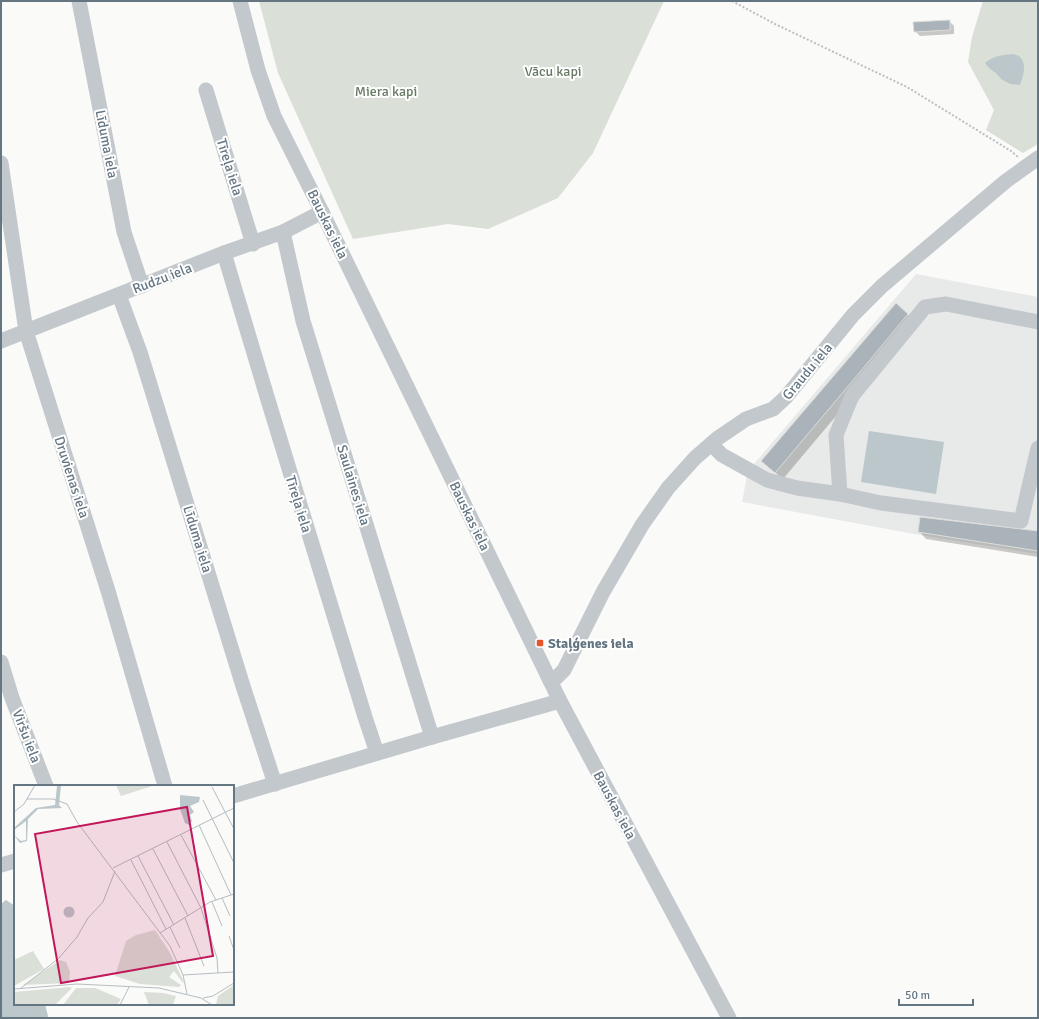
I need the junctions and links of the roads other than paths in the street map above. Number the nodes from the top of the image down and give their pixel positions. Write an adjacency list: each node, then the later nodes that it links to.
1 (79, 1): 10 (street, Līduma iela)
2 (240, 1): 6 (street, Bauskas iela)
3 (206, 90): 8 (street, Tīreļa iela)
4 (1033, 161): 15 (street, Graudu iela)
5 (1, 163): 13 (street, Druvienas iela)
6 (322, 212): 7 (street, Rudzu iela); 19 (street, Bauskas iela)
7 (283, 232): 8 (street, Rudzu iela); 21 (street, Saulaines iela)
8 (253, 244): 9 (street, Rudzu iela)
9 (224, 253): 10 (street, Rudzu iela); 22 (street, Tīreļa iela)
10 (142, 286): 11 (street, Rudzu iela)
11 (119, 294): 13 (street, Rudzu iela); 23 (street, Līduma iela)
12 (1038, 322): 17 (street)
13 (26, 331): 14 (street, Rudzu iela); 25 (street, Druvienas iela)
14 (1, 341)
15 (711, 444): 17 (street); 19 (street, Graudu iela)
16 (1038, 448): 17 (street)
17 (840, 494)
18 (1, 662): 24 (street, Viršu iela)
19 (550, 680): 20 (street, Bauskas iela)
20 (560, 701): 21 (street); 29 (street, Bauskas iela)
21 (432, 737): 22 (street)
22 (377, 753): 23 (street)
23 (275, 784): 26 (street)
24 (46, 785)
25 (165, 785)
26 (234, 796)
27 (14, 861): 28 (street)
28 (1, 865)
29 (729, 1018)

